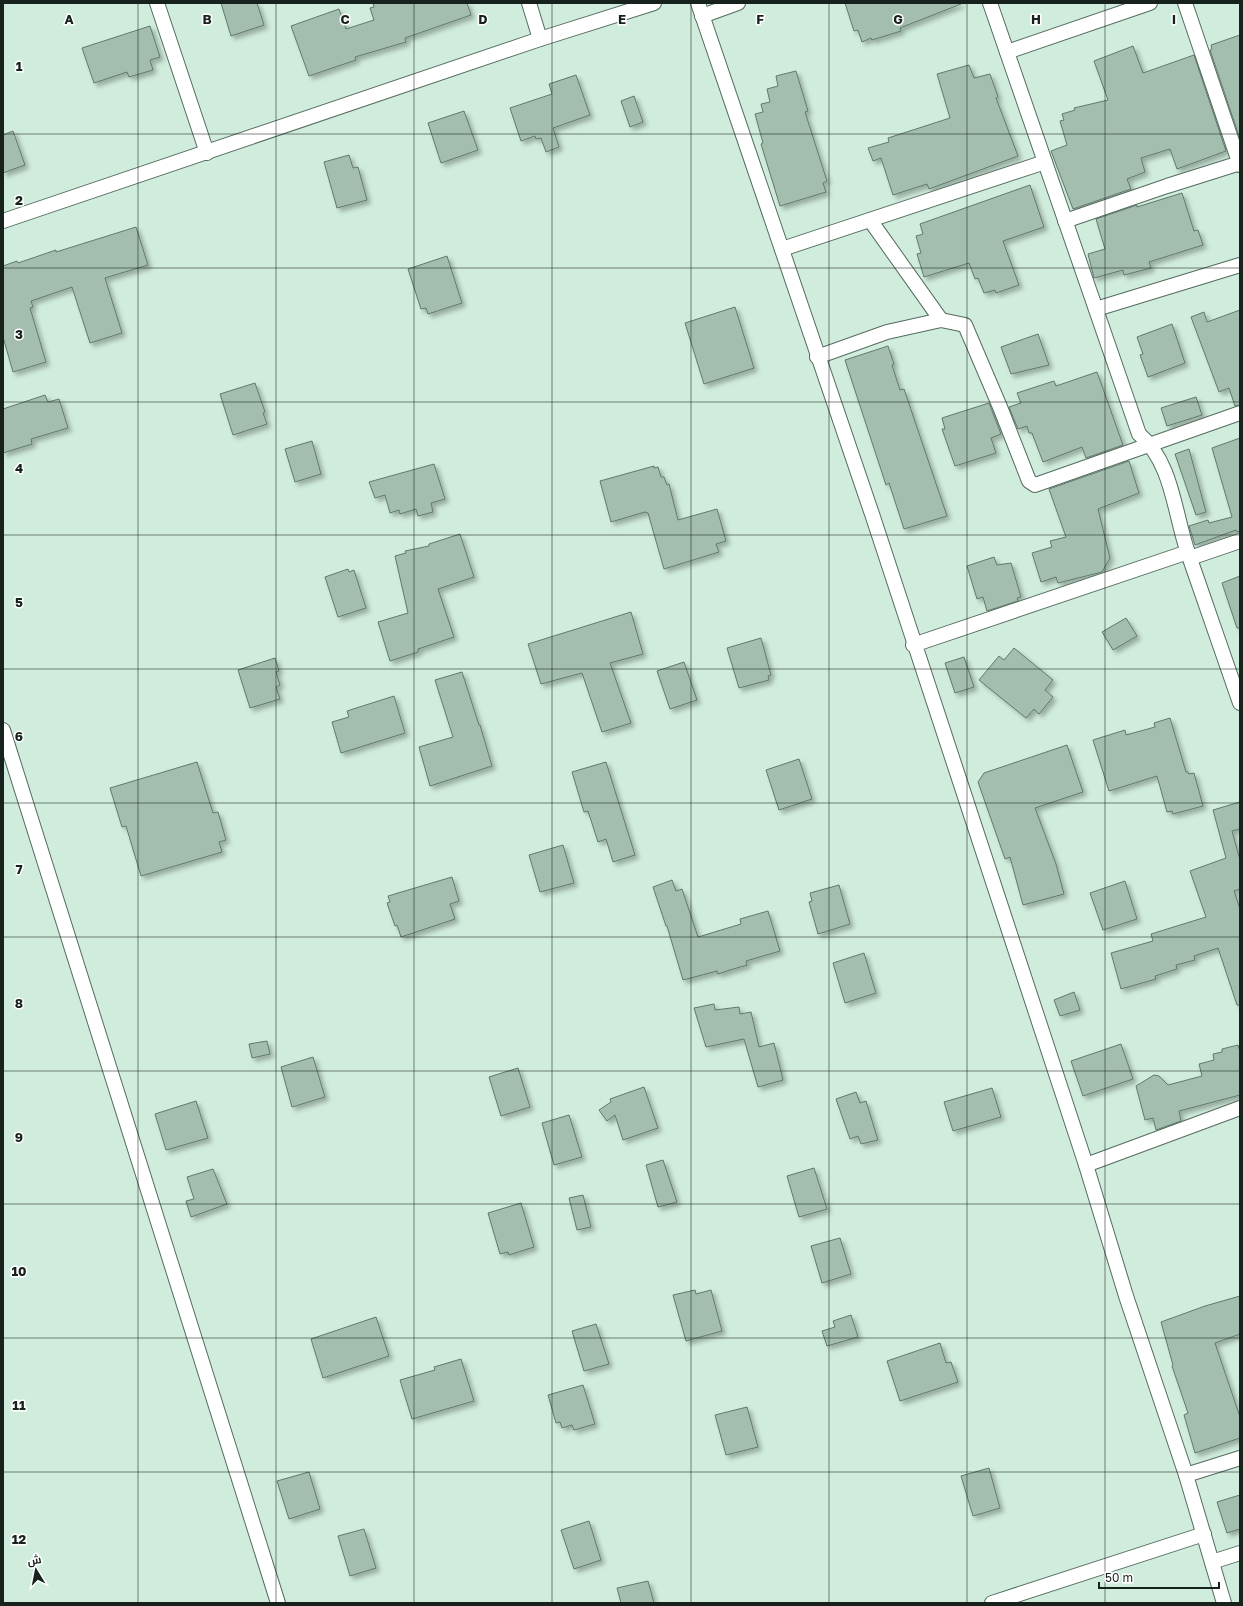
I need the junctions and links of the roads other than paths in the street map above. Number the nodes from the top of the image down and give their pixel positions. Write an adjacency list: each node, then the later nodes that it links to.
1 (157, 3): 11 (street)
2 (529, 3): 9 (street)
3 (654, 3): 9 (street)
4 (738, 3): 8 (street)
5 (990, 3): 10 (street)
6 (1150, 3): 10 (street)
7 (1185, 3): 13 (street)
8 (700, 9): 17 (street)
9 (540, 39): 11 (street)
10 (1007, 52): 12 (street)
11 (207, 153): 14 (street)
12 (1045, 162): 15 (street); 16 (street)
13 (1240, 164): 16 (street)
14 (3, 220)
15 (870, 220): 17 (street); 20 (street)
16 (1065, 221): 19 (street)
17 (782, 249): 21 (street)
18 (1240, 265): 19 (street)
19 (1096, 309): 23 (street)
20 (941, 320): 21 (street); 23 (street)
21 (817, 357): 26 (street)
22 (1240, 413): 23 (street)
23 (1150, 444): 25 (street)
24 (1240, 541): 25 (street)
25 (1189, 555): 26 (street); 27 (street)
26 (913, 645): 31 (street)
27 (1234, 668): 28 (street)
28 (1240, 703)
29 (3, 730): 37 (street)
30 (1240, 1108): 31 (street)
31 (1086, 1166): 33 (street)
32 (1240, 1458): 33 (street)
33 (1186, 1475): 34 (street)
34 (1204, 1534): 36 (street); 38 (street)
35 (1240, 1553): 36 (street)
36 (1212, 1562): 39 (street)
37 (278, 1603)
38 (992, 1603)
39 (1224, 1603)

